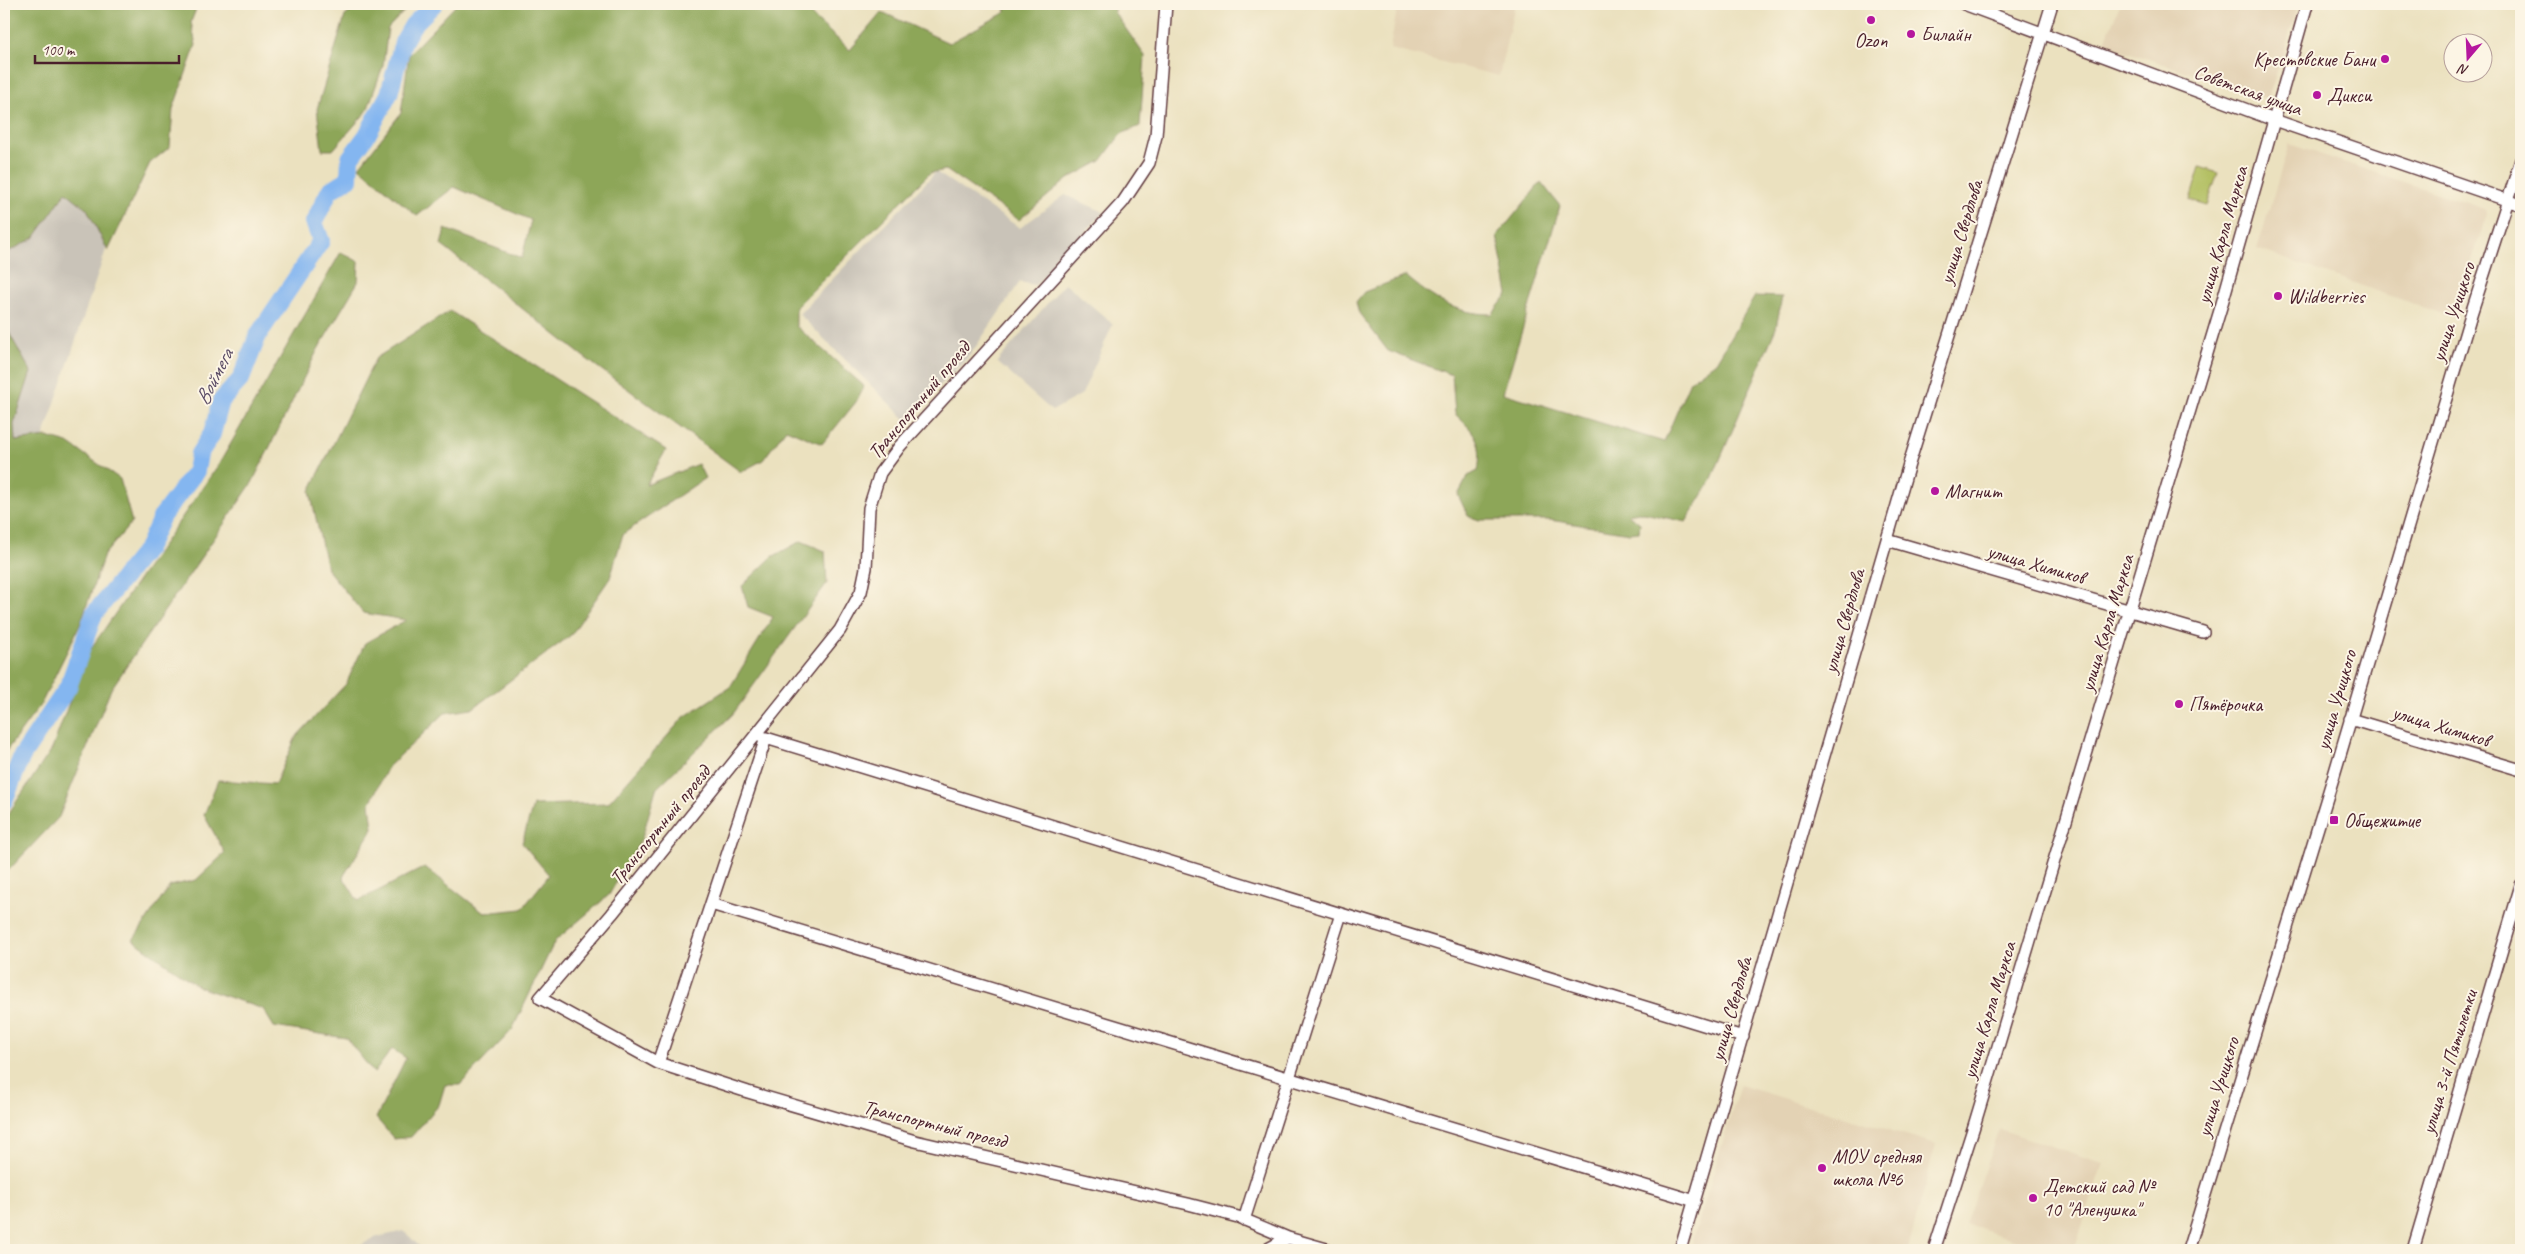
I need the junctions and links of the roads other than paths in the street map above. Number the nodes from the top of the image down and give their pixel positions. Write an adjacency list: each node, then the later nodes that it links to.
1 (1166, 4): 14 (street, Транспортный проезд)
2 (1964, 4): 5 (street, Советская улица)
3 (2052, 4): 5 (street, улица Свердлова)
4 (2307, 4): 6 (street, улица Карла Маркса)
5 (2043, 32): 6 (street, Советская улица); 10 (street, улица Свердлова)
6 (2274, 120): 8 (street, Советская улица); 11 (street, улица Карла Маркса)
7 (2521, 160): 8 (street, улица Урицкого)
8 (2510, 200): 9 (street, Советская улица); 13 (street, улица Урицкого)
9 (2521, 204)
10 (1887, 540): 11 (street, улица Химиков); 19 (street, улица Свердлова)
11 (2130, 611): 12 (street, улица Химиков); 28 (street, улица Карла Маркса)
12 (2203, 632)
13 (2350, 719): 15 (street, улица Химиков); 29 (street, улица Урицкого)
14 (761, 737): 17 (street); 18 (street); 20 (street, Транспортный проезд)
15 (2521, 770)
16 (2521, 885): 30 (street, улица 3-й Пятилетки)
17 (710, 904): 20 (street); 21 (street)
18 (1341, 914): 19 (street); 21 (street)
19 (1743, 1037): 22 (street, улица Свердлова)
20 (658, 1063): 23 (street, Транспортный проезд)
21 (1290, 1079): 22 (street); 23 (street)
22 (1695, 1201): 27 (street, улица Свердлова)
23 (1244, 1220): 24 (street, Транспортный проезд)
24 (1288, 1238): 25 (street); 26 (street, Транспортный проезд)
25 (1266, 1250)
26 (1330, 1250)
27 (1680, 1250)
28 (1934, 1250)
29 (2188, 1250)
30 (2412, 1250)

